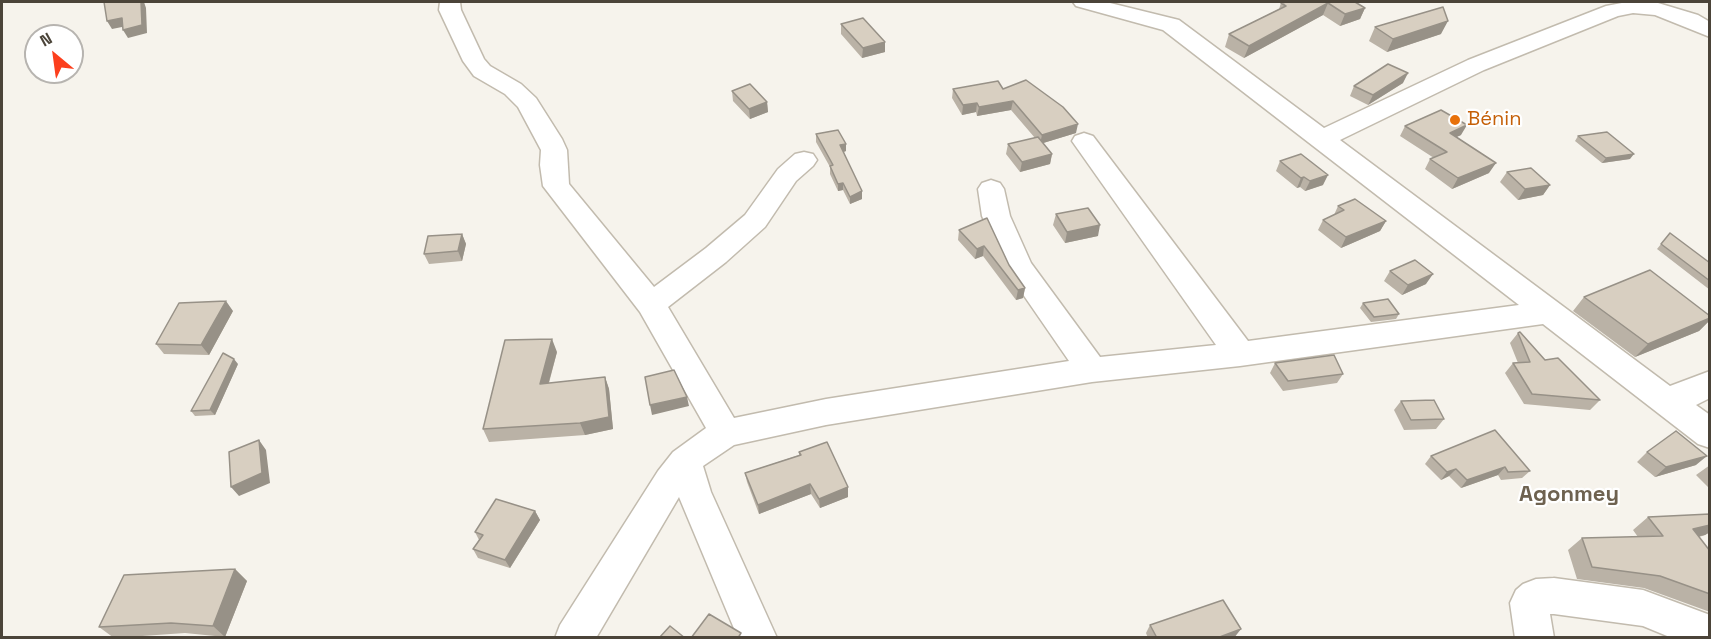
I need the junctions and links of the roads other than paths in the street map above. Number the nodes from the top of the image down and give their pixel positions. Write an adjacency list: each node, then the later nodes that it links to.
1 (450, 2): 10 (street)
2 (1083, 2): 4 (street)
3 (1143, 2): 4 (street)
4 (1171, 25): 6 (street)
5 (1710, 31): 6 (street)
6 (1322, 139): 11 (street)
7 (1084, 141): 12 (street)
8 (804, 160): 10 (street)
9 (991, 189): 13 (street)
10 (651, 304): 16 (street)
11 (1550, 312): 12 (street); 15 (street)
12 (1240, 354): 13 (street)
13 (1092, 370): 16 (street)
14 (1710, 383): 15 (street)
15 (1666, 400): 17 (street)
16 (726, 433): 18 (street)
17 (1710, 434)
18 (685, 462): 20 (street); 21 (street)
19 (1710, 634): 22 (street)
20 (574, 638)
21 (758, 638)
22 (1535, 638)

